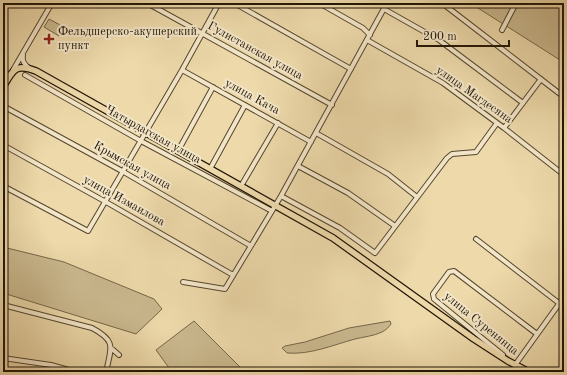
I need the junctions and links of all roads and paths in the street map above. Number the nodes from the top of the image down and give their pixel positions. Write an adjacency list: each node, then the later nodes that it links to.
1 (52, 3): 14 (street)
2 (147, 3): 11 (street, Гулистанская улица)
3 (219, 3): 11 (street)
4 (234, 3): 17 (street)
5 (319, 3): 12 (street)
6 (387, 3): 9 (street)
7 (442, 3): 20 (street)
8 (516, 3): 10 (street)
9 (384, 9): 12 (street); 24 (street)
10 (502, 30)
11 (202, 33): 18 (street); 26 (street, Гулистанская улица)
12 (370, 35): 13 (street)
13 (367, 40): 17 (street); 29 (street, улица Магдесяна)
14 (24, 52): 15 (street); 16 (street)
15 (29, 68): 16 (main road); 31 (main road)
16 (15, 69): 21 (main road)
17 (351, 69): 26 (street)
18 (182, 70): 22 (street, улица Кача); 31 (street)
19 (25, 75): 33 (street, Чатырдагская улица)
20 (541, 79): 23 (street); 24 (street)
21 (3, 87)
22 (213, 87): 25 (street, улица Кача); 36 (street)
23 (564, 97)
24 (523, 103): 30 (street)
25 (245, 105): 28 (street, улица Кача); 38 (street)
26 (332, 105): 32 (street)
27 (3, 106): 39 (street, Крымская улица)
28 (278, 123): 34 (street, улица Кача); 42 (street)
29 (497, 123): 30 (street, улица Магдесяна); 44 (street)
30 (504, 128): 40 (street, улица Магдесяна)
31 (146, 133): 33 (street); 36 (main road)
32 (316, 133): 34 (street); 44 (street)
33 (141, 141): 39 (street); 47 (street, Чатырдагская улица)
34 (311, 142): 37 (street)
35 (3, 146): 45 (street, улица Измаилова)
36 (178, 151): 38 (main road)
37 (298, 166): 43 (street); 48 (street)
38 (210, 168): 42 (main road)
39 (122, 172): 45 (street); 50 (street, Крымская улица)
40 (564, 175)
41 (3, 186): 45 (street)
42 (241, 186): 46 (main road)
43 (281, 196): 46 (street); 48 (street)
44 (417, 197): 48 (street)
45 (106, 202): 51 (street, улица Измаилова)
46 (276, 205): 47 (street); 61 (main road)
47 (272, 211): 50 (street)
48 (395, 226)
49 (476, 239): 55 (street)
50 (251, 246): 51 (street)
51 (233, 275): 52 (street)
52 (183, 282)
53 (564, 298): 55 (street)
54 (4, 304): 58 (street)
55 (559, 304): 56 (street); 57 (street)
56 (564, 307)
57 (537, 334): 61 (street); 61 (street, улица Суренянца)
58 (111, 348): 59 (street); 63 (street)
59 (119, 355)
60 (3, 358): 62 (street)
61 (515, 365): 64 (main road)
62 (76, 372)
63 (106, 372)
64 (529, 372)

